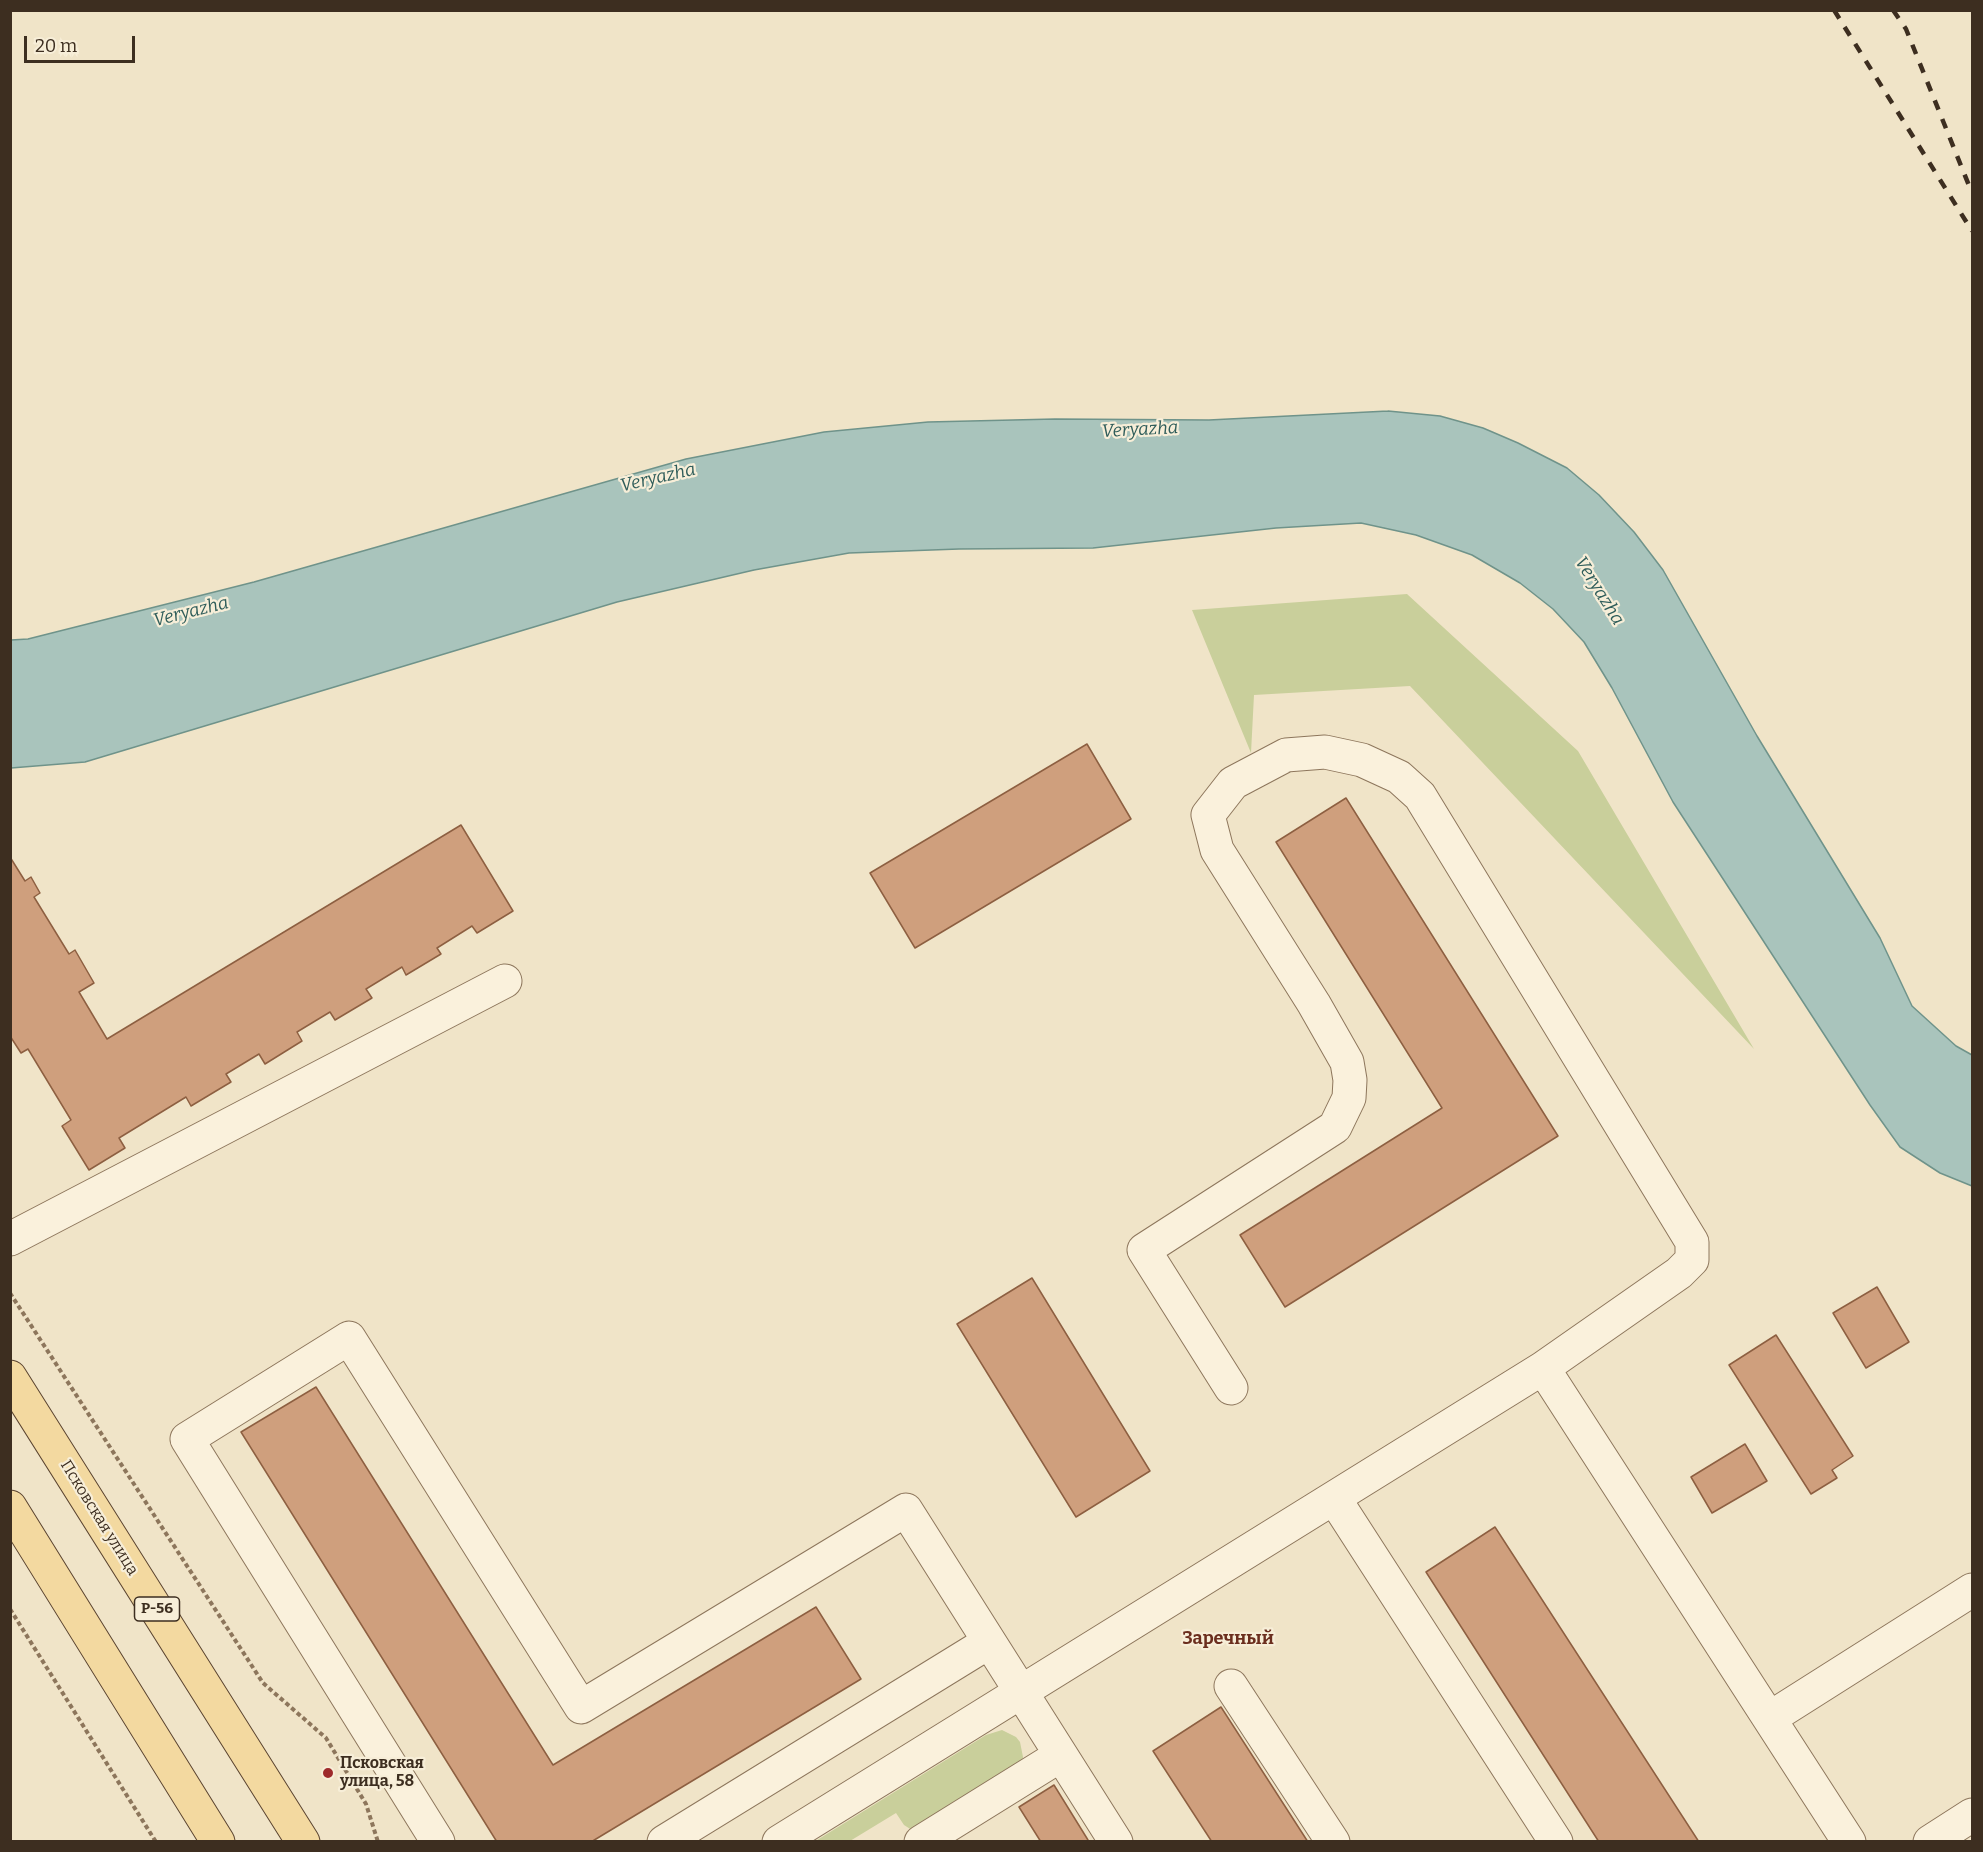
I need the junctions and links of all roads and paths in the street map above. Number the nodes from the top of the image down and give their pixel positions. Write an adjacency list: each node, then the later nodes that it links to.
1 (505, 981): 2 (lane)
2 (10, 1239)
3 (10, 1293): 20 (path)
4 (1543, 1368): 6 (lane); 7 (lane); 14 (lane)
5 (10, 1377): 19 (main road, Псковская улица / Р-56)
6 (1231, 1388)
7 (1334, 1498): 13 (lane); 27 (lane)
8 (10, 1507): 18 (main road)
9 (1972, 1590): 14 (lane)
10 (10, 1609): 17 (path)
11 (989, 1642): 13 (lane); 21 (lane); 22 (lane)
12 (1231, 1686): 26 (lane)
13 (1021, 1692): 15 (lane); 23 (lane)
14 (1770, 1719): 28 (lane)
15 (1060, 1755): 24 (lane); 25 (lane)
16 (1972, 1815): 29 (lane)
17 (156, 1842)
18 (218, 1842)
19 (303, 1842)
20 (378, 1842)
21 (438, 1842)
22 (664, 1842)
23 (779, 1842)
24 (921, 1842)
25 (1116, 1842)
26 (1333, 1842)
27 (1556, 1842)
28 (1850, 1842)
29 (1930, 1842)

